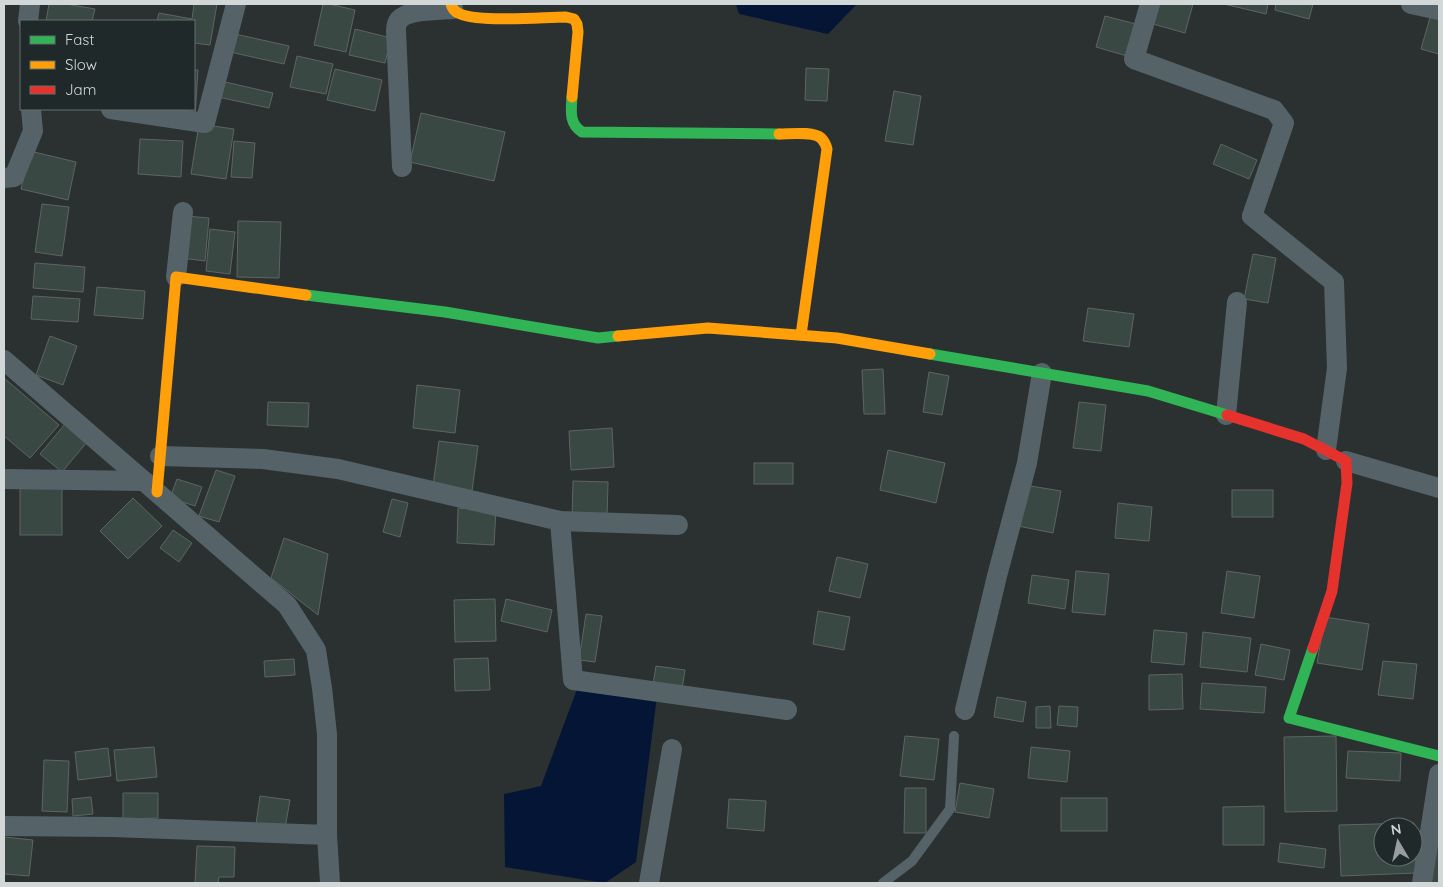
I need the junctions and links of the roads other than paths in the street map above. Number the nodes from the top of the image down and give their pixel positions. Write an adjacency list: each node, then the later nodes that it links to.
1 (30, 4): 7 (street)
2 (236, 4): 9 (street)
3 (1150, 4): 19 (street)
4 (1411, 4): 6 (street)
5 (452, 6): 10 (street); 15 (street)
6 (1439, 10)
7 (28, 20)
8 (31, 110): 11 (street)
9 (117, 110)
10 (402, 167)
11 (4, 178)
12 (183, 212): 13 (street)
13 (176, 277): 15 (street); 20 (street)
14 (1237, 302): 18 (street)
15 (801, 335): 17 (street)
16 (4, 360): 23 (street)
17 (1042, 373): 18 (street); 28 (street)
18 (1226, 415): 19 (street)
19 (1326, 450): 21 (street)
20 (160, 456): 23 (street); 25 (street)
21 (1346, 461): 24 (street); 31 (street)
22 (4, 479): 23 (street)
23 (150, 486): 34 (street)
24 (1439, 488)
25 (560, 521): 26 (street); 27 (street)
26 (678, 525)
27 (787, 710)
28 (964, 710)
29 (954, 736): 37 (lane)
30 (672, 750): 36 (street)
31 (1439, 756)
32 (1439, 774): 38 (street)
33 (4, 826): 34 (street)
34 (327, 836): 35 (street)
35 (330, 883)
36 (649, 883)
37 (883, 883)
38 (1422, 883)

